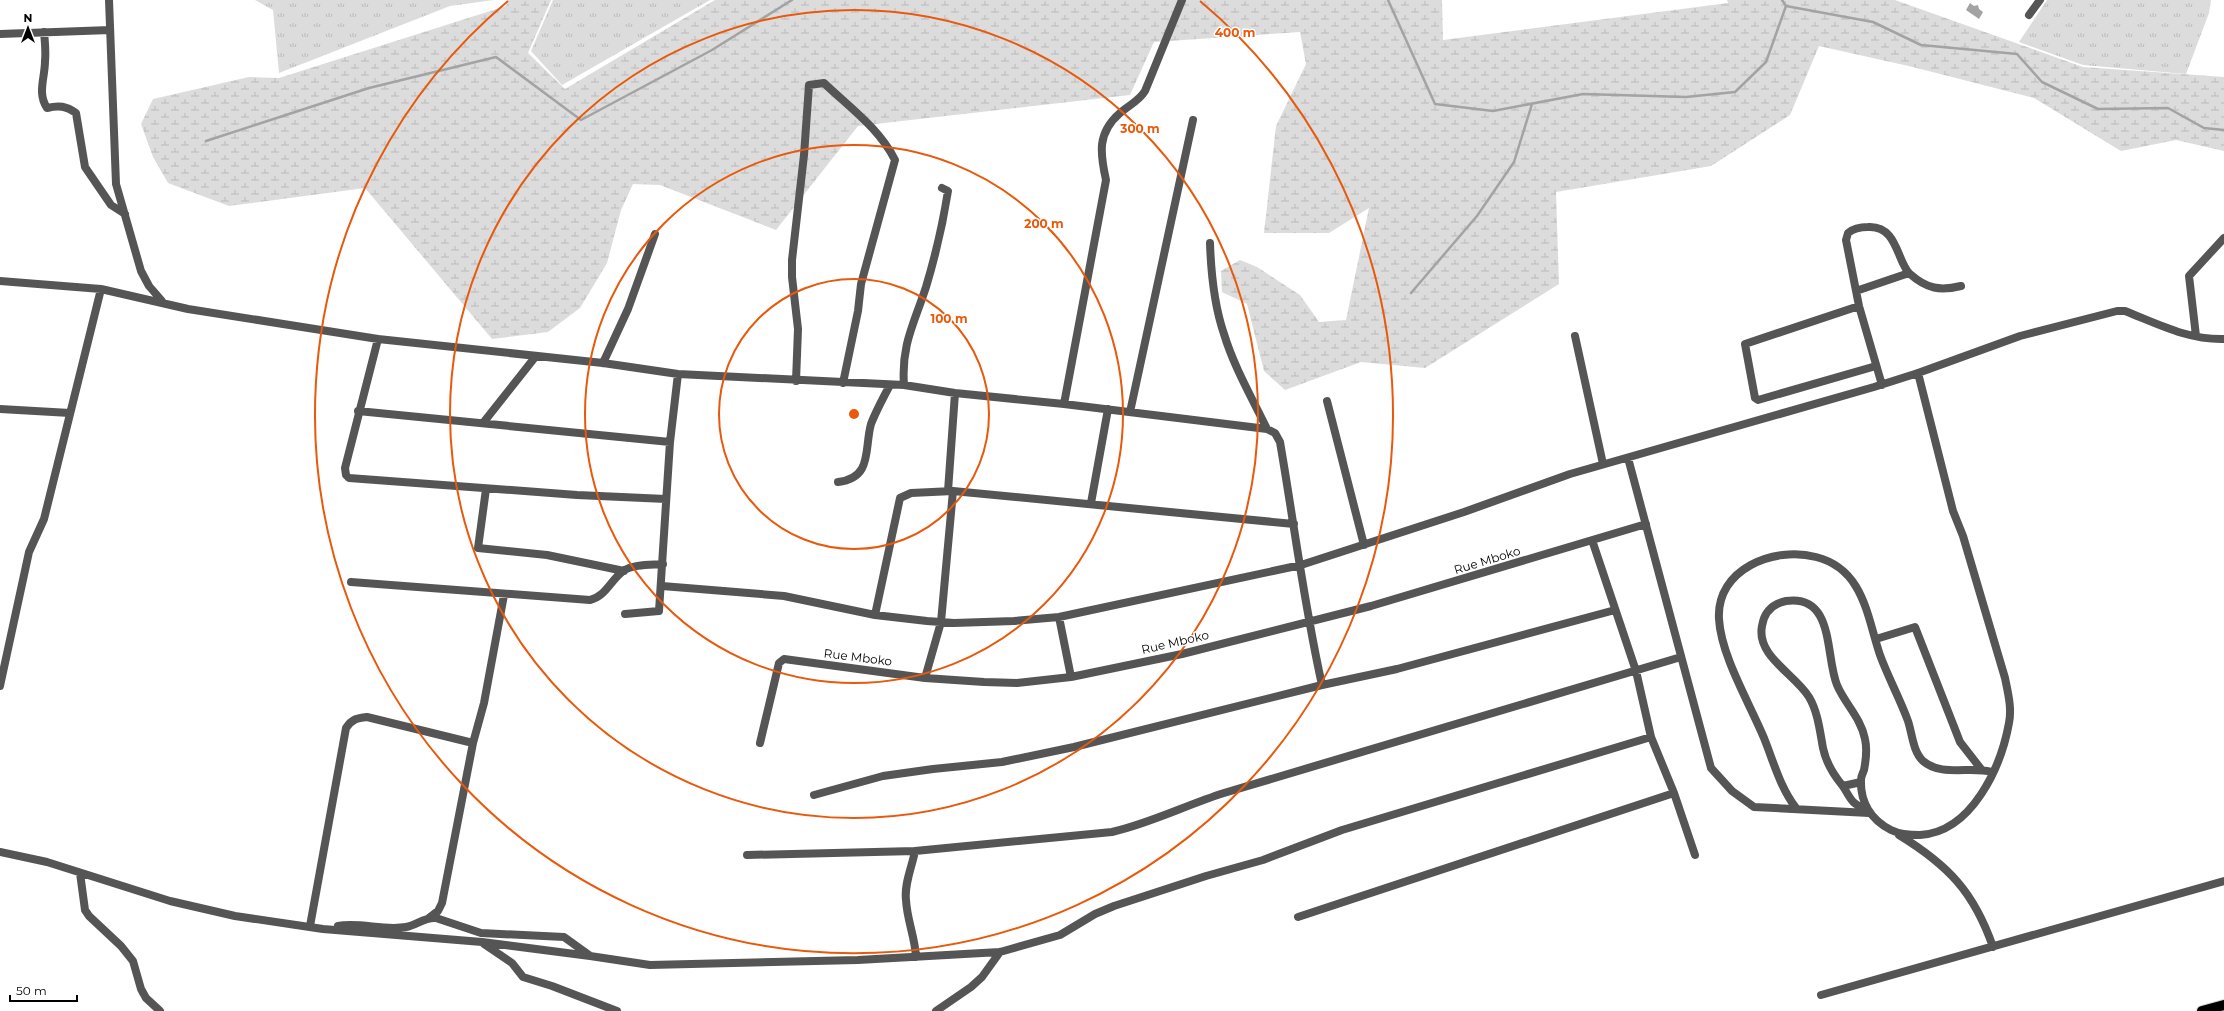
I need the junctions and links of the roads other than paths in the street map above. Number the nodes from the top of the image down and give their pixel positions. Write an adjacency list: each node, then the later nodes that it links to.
1 (109, 0): 5 (street)
2 (1182, 0): 37 (street)
3 (2040, 0): 4 (street)
4 (2029, 15)
5 (110, 30): 6 (street); 10 (street)
6 (44, 32): 7 (street); 10 (street)
7 (0, 34)
8 (1192, 120): 41 (street)
9 (942, 188): 32 (street)
10 (125, 214): 19 (street)
11 (655, 234): 26 (street)
12 (2224, 238): 22 (street)
13 (1210, 243): 44 (street)
14 (1909, 273): 16 (street); 18 (street); 18 (street)
15 (0, 281): 17 (street)
16 (1961, 286)
17 (101, 290): 19 (street); 42 (street)
18 (1856, 291): 20 (street)
19 (162, 301): 23 (street)
20 (1859, 306): 27 (street); 27 (street)
21 (1575, 336): 47 (street)
22 (2196, 336): 24 (street); 28 (street)
23 (378, 339): 25 (street); 40 (street)
24 (2224, 339)
25 (536, 356): 26 (street); 43 (street)
26 (603, 363): 29 (street)
27 (1876, 366): 33 (street)
28 (1918, 373): 33 (street); 80 (street)
29 (678, 374): 30 (street); 45 (street)
30 (796, 381): 31 (street); 31 (street)
31 (843, 383): 34 (street)
32 (904, 385): 34 (street); 35 (street)
33 (1882, 385): 46 (street)
34 (890, 386): 48 (street)
35 (955, 393): 37 (street); 50 (street)
36 (1327, 401): 56 (street)
37 (1064, 404): 39 (street)
38 (0, 409): 42 (street)
39 (1108, 409): 41 (street); 52 (street)
40 (358, 411): 43 (street); 49 (street)
41 (1130, 412): 44 (street)
42 (70, 413): 75 (street)
43 (483, 424): 45 (street)
44 (1268, 429): 53 (street)
45 (670, 442): 51 (street)
46 (1628, 458): 47 (street); 54 (street)
47 (1603, 464): 56 (street)
48 (838, 482)
49 (486, 489): 51 (street); 59 (street)
50 (951, 491): 52 (street); 65 (street); 67 (street)
51 (666, 499): 57 (street)
52 (1091, 504): 53 (street)
53 (1294, 524): 58 (street)
54 (1646, 524): 55 (street, Rue Mboko); 70 (street)
55 (1592, 540): 63 (street); 68 (street, Rue Mboko)
56 (1364, 545): 58 (street)
57 (663, 564): 59 (street); 61 (street)
58 (1300, 565): 66 (street); 68 (street)
59 (624, 570): 62 (street)
60 (351, 582): 62 (street)
61 (662, 586): 64 (street); 65 (street)
62 (504, 595): 77 (street)
63 (1615, 610): 71 (street); 74 (street)
64 (625, 614)
65 (875, 615): 67 (street)
66 (1059, 617): 67 (street); 72 (street)
67 (942, 622): 73 (street)
68 (1308, 623): 72 (street, Rue Mboko); 74 (street)
69 (1876, 639): 79 (street); 79 (street); 85 (street)
70 (1681, 657): 71 (street); 85 (street)
71 (1636, 671): 76 (street); 88 (street)
72 (1071, 677): 73 (street, Rue Mboko)
73 (925, 678): 78 (street, Rue Mboko)
74 (1322, 685): 84 (street)
75 (0, 686)
76 (1651, 737): 83 (street); 100 (street)
77 (473, 743): 95 (street); 96 (street)
78 (760, 743)
79 (1981, 769): 80 (street)
80 (1992, 772): 87 (street)
81 (1861, 782): 82 (street); 82 (street); 86 (street)
82 (1843, 786): 86 (street)
83 (1674, 793): 90 (street); 94 (street)
84 (814, 795)
85 (1796, 808): 86 (street)
86 (1867, 810): 87 (street)
87 (1892, 830): 99 (street)
88 (915, 851): 91 (street); 102 (street)
89 (0, 852): 92 (street)
90 (1695, 854)
91 (747, 855)
92 (80, 873): 96 (street); 105 (street)
93 (2224, 881): 99 (street)
94 (1298, 917)
95 (430, 918): 97 (street); 101 (street)
96 (310, 926): 97 (street)
97 (323, 929): 98 (street)
98 (482, 942): 101 (street); 106 (street)
99 (1993, 947): 103 (street)
100 (1000, 952): 102 (street); 107 (street)
101 (590, 956): 102 (street)
102 (916, 958)
103 (1822, 995)
104 (2224, 1005): 108 (main road)
105 (160, 1011)
106 (617, 1011)
107 (936, 1011)
108 (2202, 1011)

